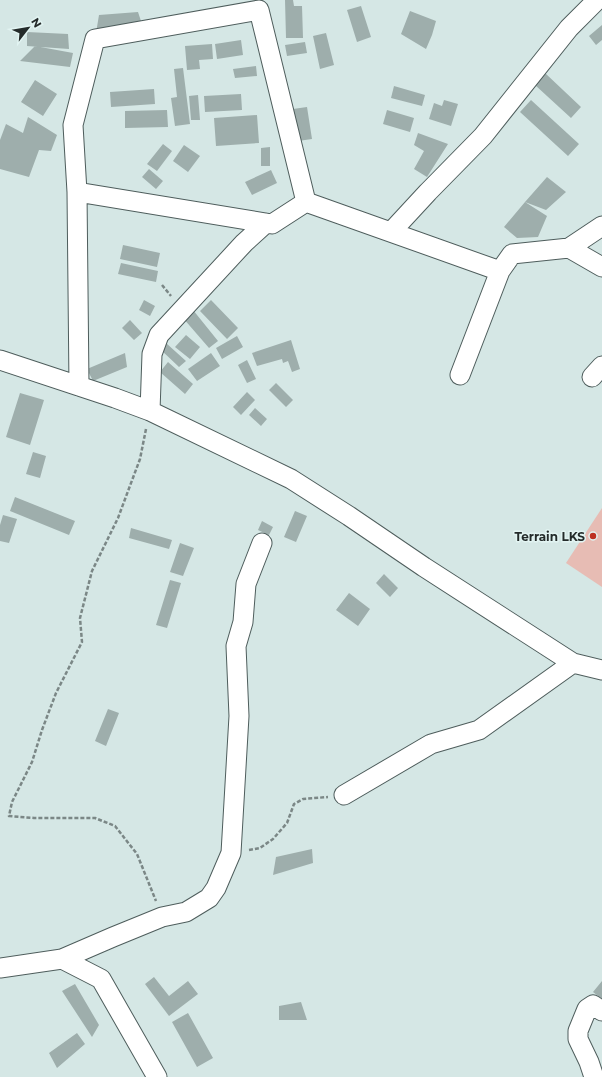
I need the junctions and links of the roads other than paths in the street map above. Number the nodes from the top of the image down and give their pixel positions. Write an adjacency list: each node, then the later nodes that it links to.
1 (597, 0): 7 (street)
2 (258, 5): 3 (street); 4 (street)
3 (77, 192): 5 (street); 13 (street)
4 (306, 202): 5 (street); 7 (street)
5 (266, 223): 14 (street)
6 (602, 226): 8 (street)
7 (391, 232): 10 (street)
8 (568, 248): 9 (street); 10 (street)
9 (602, 267)
10 (500, 271): 12 (street)
11 (2, 363): 13 (street)
12 (460, 375)
13 (79, 386): 14 (street)
14 (150, 411): 16 (street)
15 (262, 543): 19 (street)
16 (573, 663): 17 (street); 18 (street)
17 (602, 670)
18 (344, 795)
19 (62, 959): 20 (street); 22 (street)
20 (0, 968)
21 (602, 1010): 23 (street)
22 (157, 1077)
23 (594, 1077)

